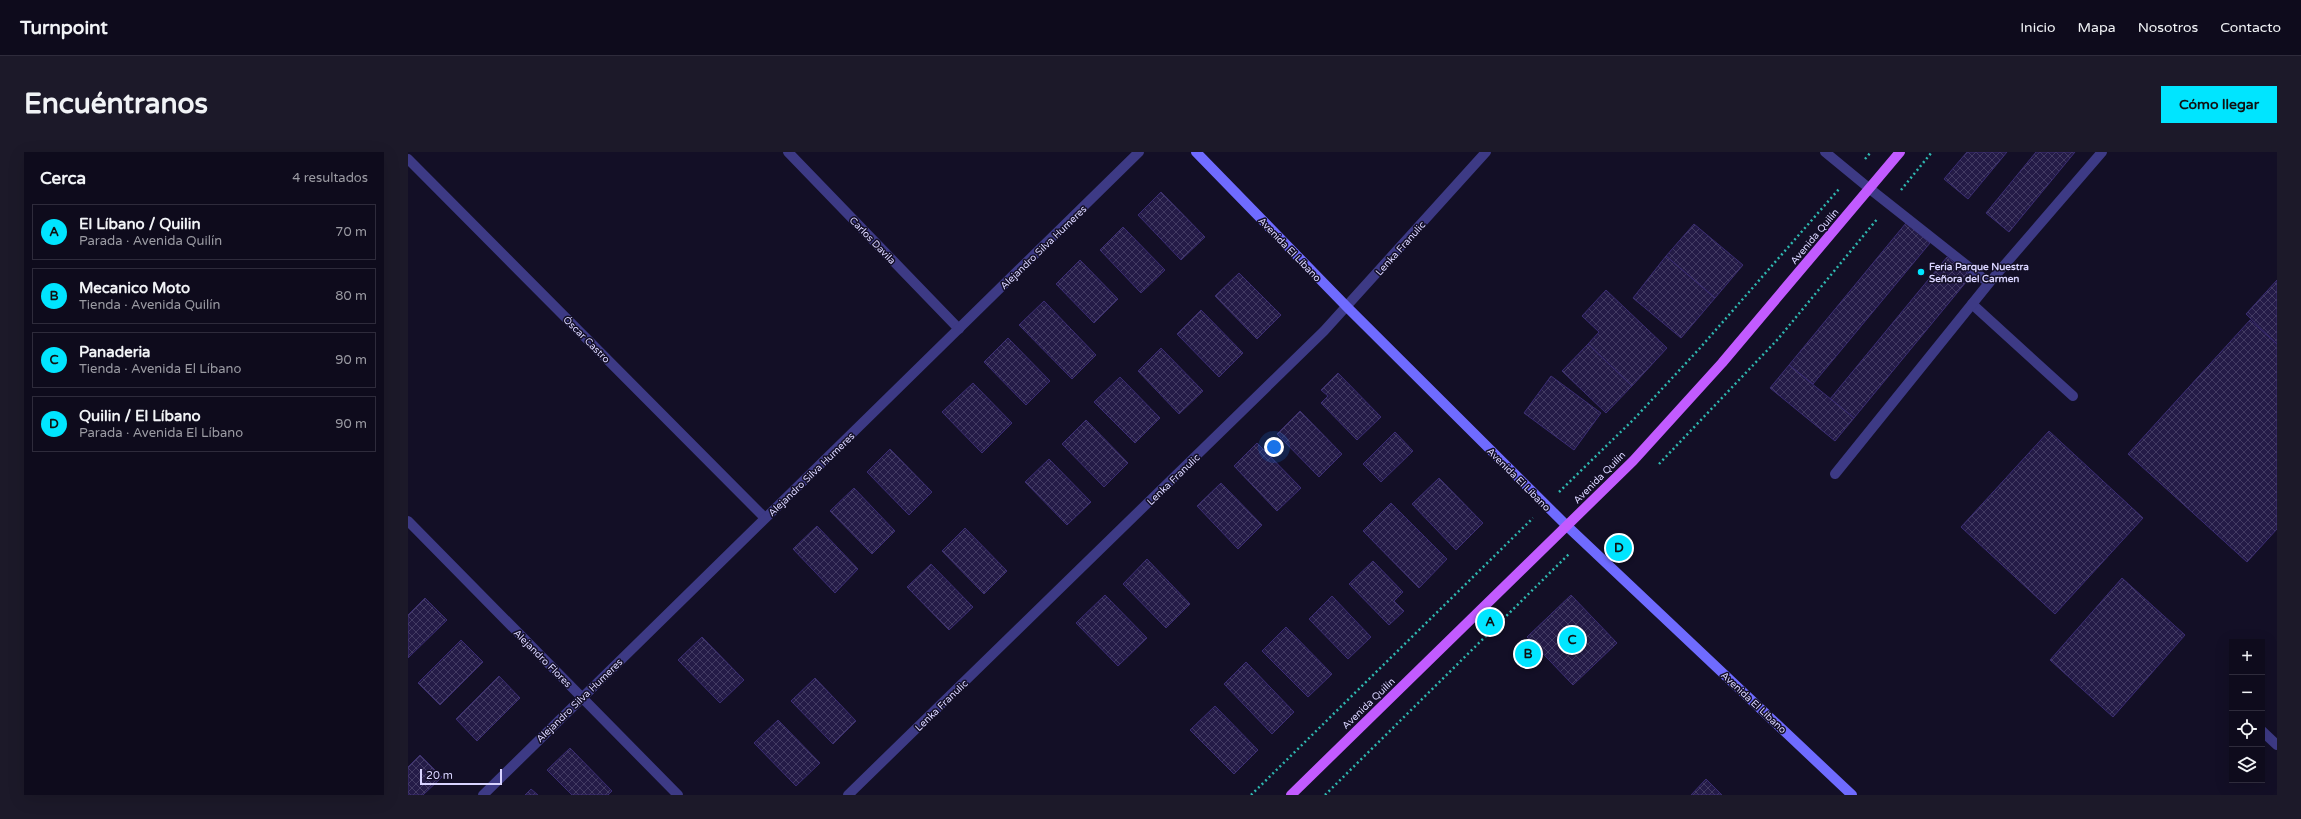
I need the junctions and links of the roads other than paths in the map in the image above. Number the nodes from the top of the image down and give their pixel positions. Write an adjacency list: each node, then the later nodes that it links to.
1 (788, 152): 13 (street, Carlos Davila)
2 (1140, 152): 13 (street, Alejandro Silva Humeres)
3 (1196, 152): 12 (main road, Avenida El Líbano)
4 (1486, 152): 12 (street, Lenka Franulic)
5 (1825, 152): 9 (street)
6 (1900, 152): 9 (main road, Avenida Quilín)
7 (2102, 152): 10 (street)
8 (408, 159): 16 (street, Óscar Castro)
9 (1870, 189): 10 (street); 18 (main road, Avenida Quilín)
10 (1988, 283): 11 (street)
11 (1972, 304): 14 (street); 15 (street)
12 (1347, 307): 18 (main road, Avenida El Líbano); 24 (street, Lenka Franulic)
13 (959, 329): 16 (street, Alejandro Silva Humeres)
14 (2073, 396)
15 (1835, 474)
16 (765, 518): 19 (street, Alejandro Silva Humeres)
17 (408, 521): 19 (street, Alejandro Flores)
18 (1567, 526): 25 (main road, Avenida Quilín); 26 (main road, Avenida El Líbano)
19 (582, 698): 22 (street, Alejandro Silva Humeres); 23 (street, Alejandro Flores)
20 (2265, 734): 21 (street)
21 (2277, 745)
22 (483, 795)
23 (678, 795)
24 (848, 795)
25 (1290, 795)
26 (1852, 795)

